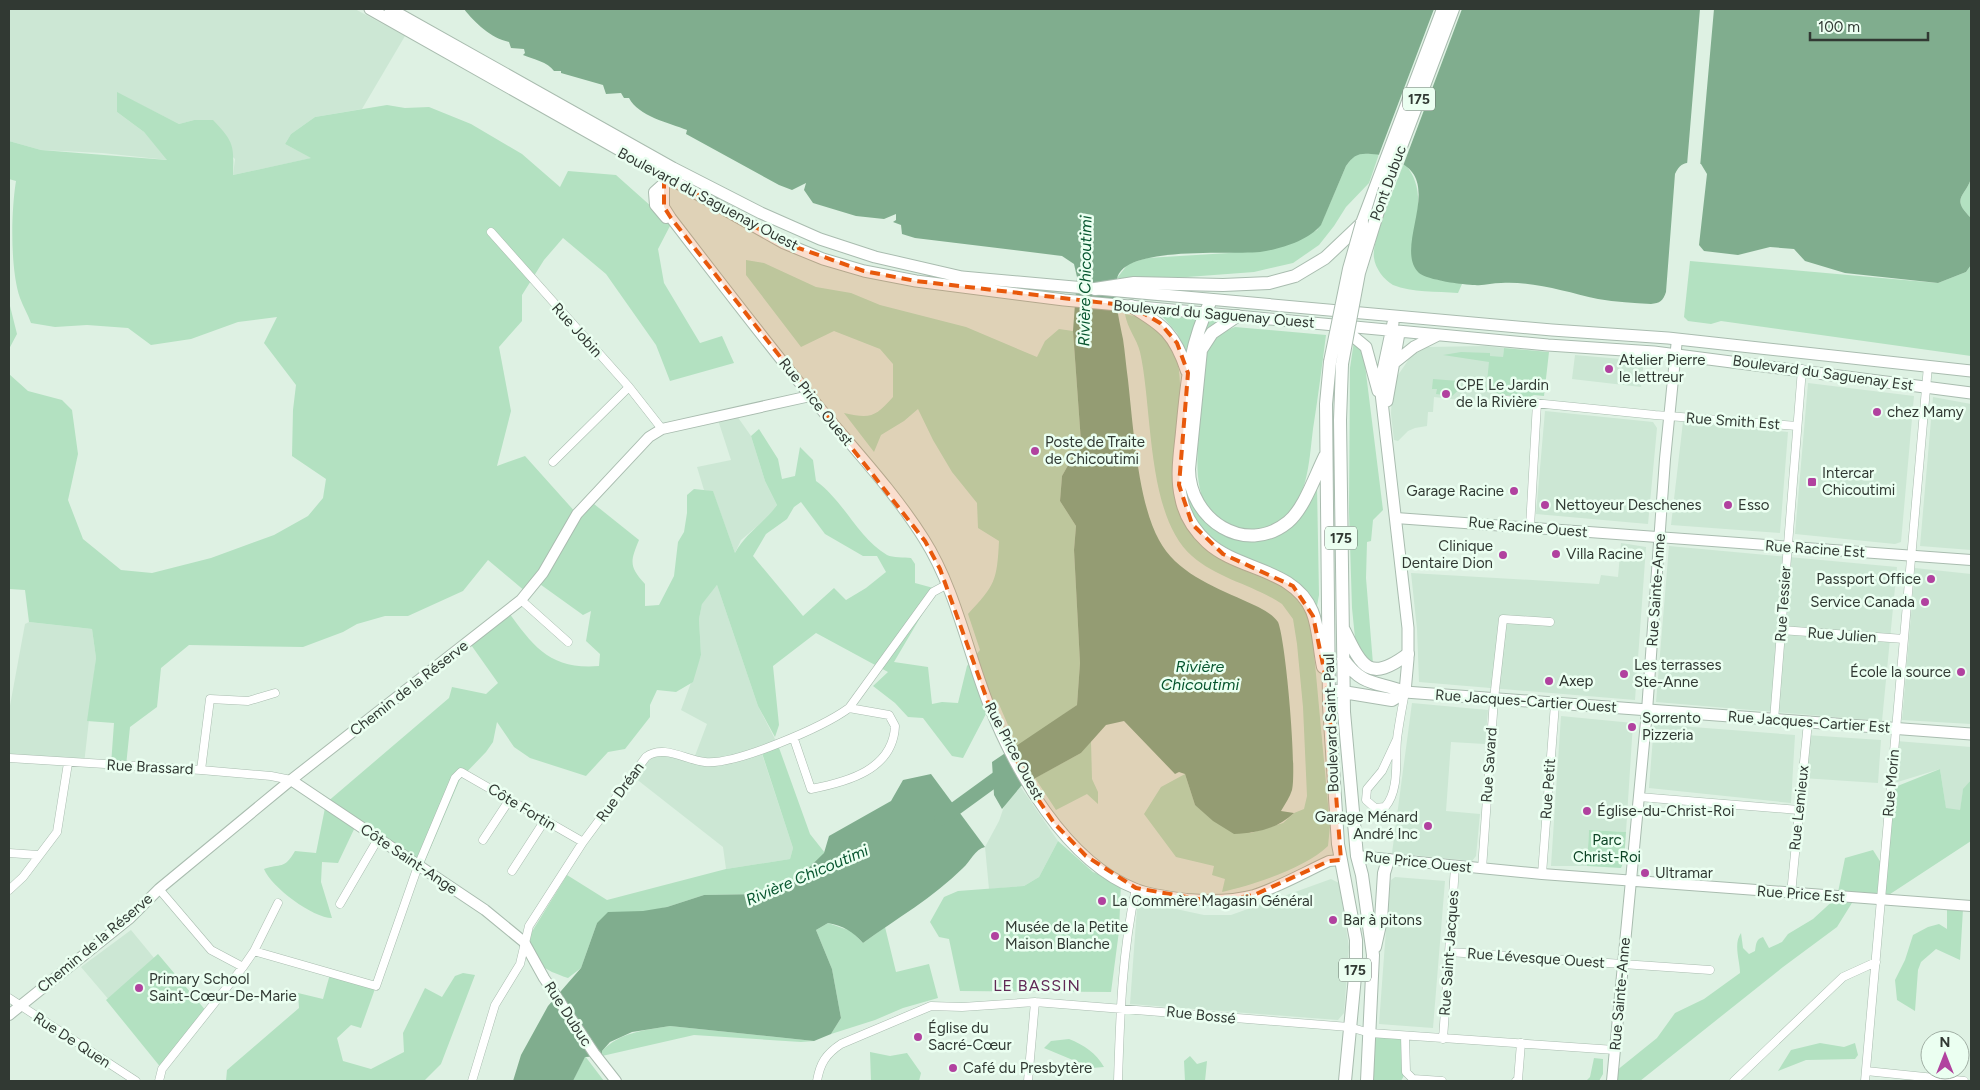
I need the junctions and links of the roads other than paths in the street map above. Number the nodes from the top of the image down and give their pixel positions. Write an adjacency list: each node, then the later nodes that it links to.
1 (370, 9): 5 (main road, Boulevard du Saguenay Ouest)
2 (390, 9): 5 (main road, Boulevard du Saguenay Ouest)
3 (1443, 9): 6 (main road, Pont Dubuc / 175)
4 (1453, 9): 19 (main road, Pont Dubuc / 175, bridge)
5 (668, 176): 8 (main road, Boulevard du Saguenay Ouest); 9 (main road, Boulevard du Saguenay Ouest); 28 (street, Rue Price Ouest)
6 (1362, 223): 9 (main road); 19 (main road, Pont Dubuc / 175, bridge)
7 (490, 232): 26 (street, Rue Jobin)
8 (1095, 289): 9 (main road)
9 (1133, 294): 10 (main road, Boulevard du Saguenay Ouest); 11 (main road, Boulevard du Saguenay Ouest); 24 (main road)
10 (1211, 300): 11 (main road); 13 (main road, Boulevard du Saguenay Ouest)
11 (1205, 313): 12 (main road, Boulevard du Saguenay Ouest); 24 (main road)
12 (1237, 316): 14 (main road, Boulevard du Saguenay Ouest); 36 (main road)
13 (1397, 316): 15 (main road); 17 (main road, Boulevard du Saguenay Ouest)
14 (1339, 325): 15 (main road, Boulevard du Saguenay Ouest); 31 (main road)
15 (1396, 331): 16 (main road, Boulevard du Saguenay Ouest); 20 (main road); 31 (main road)
16 (1440, 335): 18 (main road, Boulevard du Saguenay Ouest); 20 (main road)
17 (1677, 338): 18 (street, Rue Sainte-Anne); 21 (main road, Boulevard du Saguenay Est)
18 (1675, 354): 22 (main road, Boulevard du Saguenay Est); 32 (street, Rue Sainte-Anne)
19 (1336, 363): 36 (main road, Boulevard Saint-Paul / 175); 47 (main road, Boulevard Saint-Paul / 175)
20 (1394, 363): 33 (main road)
21 (1928, 366): 23 (main road, Boulevard du Saguenay Est); 25 (street, Rue Morin)
22 (1802, 369): 25 (main road, Boulevard du Saguenay Est); 34 (street, Rue Tessier)
23 (1971, 371)
24 (1188, 373): 53 (main road)
25 (1926, 386): 27 (main road, Boulevard du Saguenay Est); 42 (street, Rue Morin)
26 (629, 387): 35 (street, Rue Jobin); 37 (street)
27 (1971, 393)
28 (810, 396): 35 (street, Chemin de la Réserve); 44 (street, Rue Price Ouest)
29 (1495, 399): 30 (street, Rue Smith Est)
30 (1537, 403): 32 (street, Rue Smith Est); 39 (street)
31 (1381, 404): 33 (main road)
32 (1670, 416): 34 (street, Rue Smith Est); 40 (street, Rue Sainte-Anne)
33 (1384, 420): 38 (main road)
34 (1797, 426): 41 (street, Rue Tessier)
35 (662, 429): 45 (street, Chemin de la Réserve)
36 (1325, 456): 53 (main road, Boulevard Saint-Paul / 175)
37 (553, 462)
38 (1396, 518): 39 (street, Rue Racine Ouest); 51 (main road)
39 (1530, 527): 40 (street, Rue Racine Ouest)
40 (1659, 538): 41 (street, Rue Racine Est); 60 (street, Rue Sainte-Anne)
41 (1788, 547): 42 (street, Rue Racine Est); 48 (street, Rue Tessier)
42 (1911, 556): 43 (street, Rue Racine Est); 49 (street, Rue Morin)
43 (1971, 560)
44 (946, 585): 59 (street, Rue Dréan); 89 (street, Rue Price Ouest)
45 (521, 600): 50 (street); 70 (street, Chemin de la Réserve)
46 (1550, 622): 57 (street, Rue Savard)
47 (1343, 626): 51 (main road); 52 (main road, Boulevard Saint-Paul / 175)
48 (1781, 630): 49 (street, Rue Julien); 61 (street, Rue Tessier)
49 (1904, 639): 63 (street, Rue Morin)
50 (568, 642)
51 (1408, 654): 54 (main road)
52 (1343, 660): 54 (main road); 56 (main road, Boulevard Saint-Paul / 175)
53 (1328, 689): 56 (main road); 81 (main road, Boulevard Saint-Paul / 175)
54 (1404, 692): 56 (main road); 57 (main road, Rue Jacques-Cartier Ouest); 65 (street)
55 (275, 693): 69 (street)
56 (1344, 693): 80 (main road, Boulevard Saint-Paul / 175)
57 (1494, 699): 58 (main road, Rue Jacques-Cartier Ouest); 85 (street, Rue Savard)
58 (1555, 704): 60 (main road, Rue Jacques-Cartier Ouest); 87 (street, Rue Petit)
59 (849, 708): 66 (street); 77 (street, Rue Dréan)
60 (1647, 711): 61 (main road, Rue Jacques-Cartier Est); 71 (street, Rue Sainte-Anne)
61 (1774, 720): 62 (main road, Rue Jacques-Cartier Est)
62 (1808, 722): 63 (main road, Rue Jacques-Cartier Est); 73 (street, Rue Lemieux)
63 (1896, 729): 64 (main road, Rue Jacques-Cartier Est); 93 (street, Rue Morin)
64 (1971, 734)
65 (1397, 739): 65 (street)
66 (795, 742)
67 (9, 758): 68 (street, Rue Brassard)
68 (68, 763): 69 (street, Rue Brassard); 79 (street)
69 (201, 770): 70 (street, Rue Brassard)
70 (291, 780): 75 (street, Côte Saint-Ange); 90 (street, Chemin de la Réserve)
71 (1639, 797): 73 (street); 88 (street, Rue Sainte-Anne)
72 (510, 799): 74 (street, Côte Fortin); 76 (street); 83 (street, Côte Fortin)
73 (1799, 810): 92 (street, Rue Lemieux)
74 (545, 820): 77 (street, Côte Fortin); 86 (street)
75 (378, 839): 83 (street, Côte Saint-Ange); 95 (street)
76 (483, 840)
77 (583, 842): 97 (street, Rue Dréan)
78 (9, 853): 79 (street)
79 (38, 854): 91 (street)
80 (1357, 856): 81 (main road, Rue Price Ouest); 82 (street, Rue Price Ouest); 100 (main road, Boulevard Saint-Paul / 175)
81 (1341, 860): 89 (street, Rue Price Ouest); 110 (main road, Boulevard Saint-Paul / 175)
82 (1388, 860): 84 (street, Rue Price Ouest); 100 (main road)
83 (418, 866): 97 (street, Côte Saint-Ange); 98 (street)
84 (1455, 867): 85 (street, Rue Price Ouest); 99 (street, Rue Saint-Jacques)
85 (1482, 869): 87 (street, Rue Price Ouest)
86 (512, 871)
87 (1542, 874): 88 (street, Rue Price Ouest)
88 (1631, 881): 92 (street, Rue Price Est); 102 (street, Rue Sainte-Anne)
89 (1136, 888): 108 (street)
90 (159, 889): 103 (street); 107 (street, Chemin de la Réserve)
91 (9, 890)
92 (1791, 894): 93 (street, Rue Price Est)
93 (1881, 900): 96 (street, Rue Price Est); 101 (street, Rue Morin)
94 (278, 903): 98 (street)
95 (340, 904)
96 (1971, 906)
97 (524, 942): 119 (street, Rue Dréan); 120 (street, Rue Dubuc)
98 (254, 951): 103 (street)
99 (1449, 952): 102 (street, Rue Lévesque Ouest); 113 (street, Rue Saint-Jacques)
100 (1374, 955): 111 (main road, Boulevard Saint-Paul / 175)
101 (1876, 962): 116 (street, Rue Morin); 129 (street)
102 (1623, 964): 104 (street, Rue Lévesque Ouest); 115 (street, Rue Sainte-Anne)
103 (242, 967): 118 (street)
104 (1710, 970)
105 (9, 998): 107 (street, Rue De Quen)
106 (1035, 1002): 108 (street, Rue Bossé); 121 (street, Rue Bossé); 122 (street)
107 (20, 1006): 109 (street, Chemin de la Réserve); 117 (street, Rue De Quen)
108 (1121, 1008): 110 (street, Rue Bossé); 123 (street)
109 (9, 1015)
110 (1349, 1028): 111 (street, Rue Bossé); 124 (main road, Boulevard Saint-Paul / 175)
111 (1370, 1033): 112 (street, Rue Bossé); 125 (main road, Boulevard Saint-Paul / 175)
112 (1405, 1036): 113 (street, Rue Bossé); 126 (street)
113 (1443, 1039): 114 (street, Rue Bossé)
114 (1521, 1043): 115 (street, Rue Bossé); 127 (street)
115 (1615, 1050): 128 (street, Rue Sainte-Anne)
116 (1866, 1072): 130 (street, Rue Morin); 131 (street)
117 (136, 1081)
118 (159, 1081)
119 (472, 1081)
120 (616, 1081)
121 (817, 1081)
122 (1028, 1081)
123 (1118, 1081)
124 (1345, 1081)
125 (1367, 1081)
126 (1442, 1081)
127 (1516, 1081)
128 (1612, 1081)
129 (1734, 1081)
130 (1866, 1081)
131 (1964, 1081)

